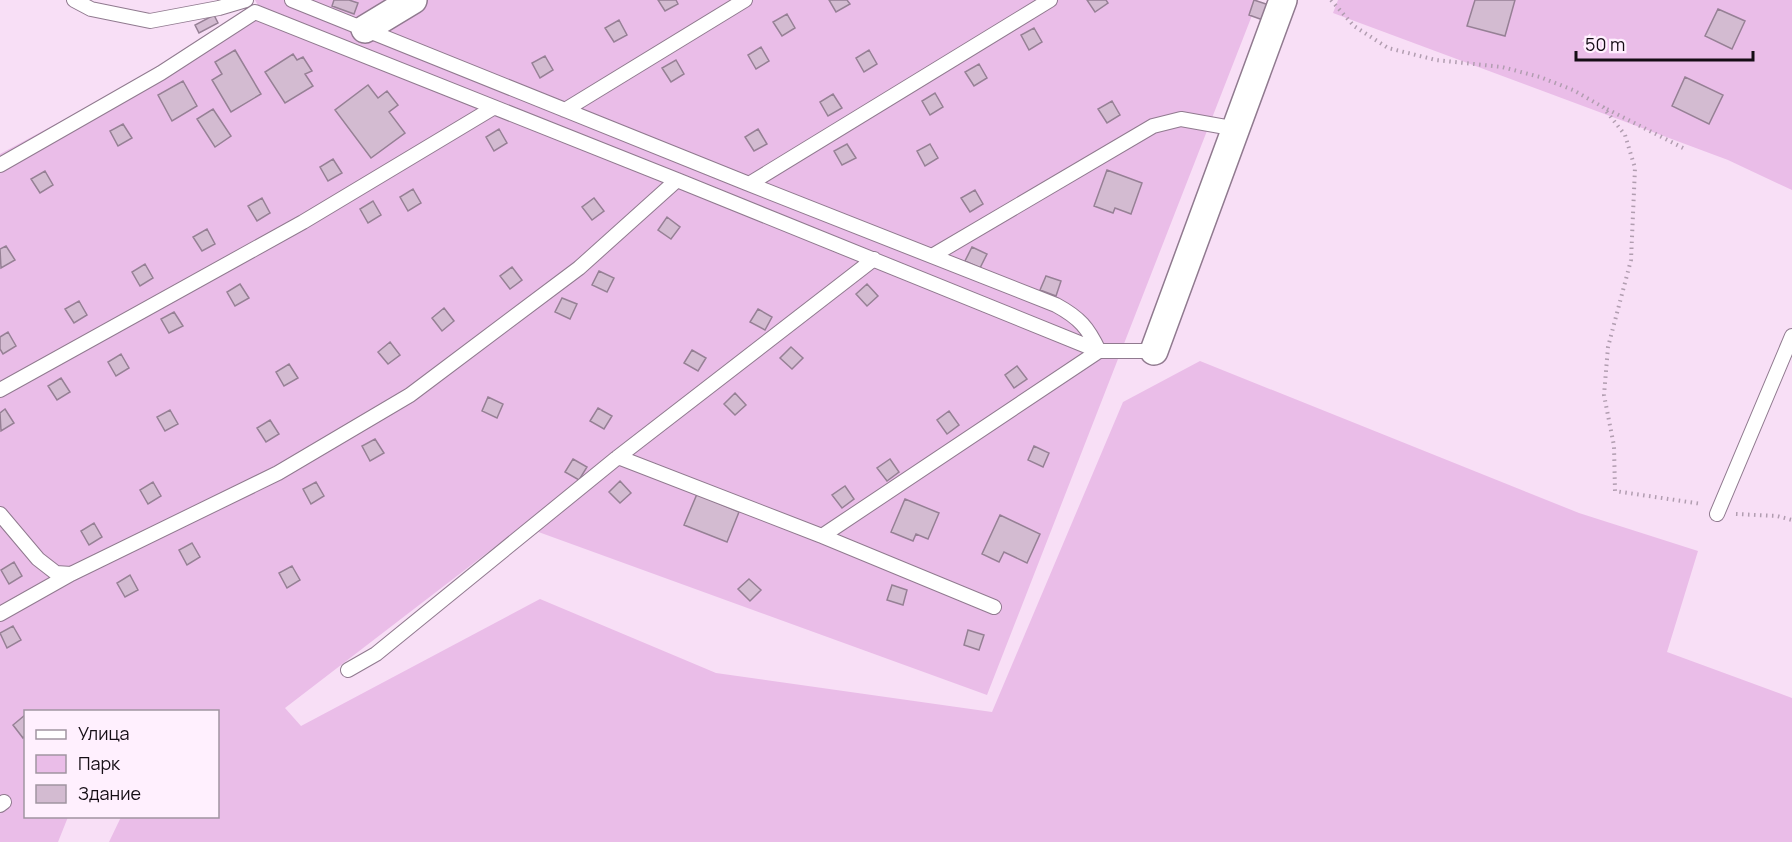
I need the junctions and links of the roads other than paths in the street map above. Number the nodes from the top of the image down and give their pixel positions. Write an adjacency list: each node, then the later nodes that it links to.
1 (74, 0): 2 (lane)
2 (246, 0)
3 (292, 0): 8 (lane)
4 (413, 0): 8 (street)
5 (745, 0): 10 (lane)
6 (1050, 0): 14 (lane)
7 (1283, 0): 11 (street)
8 (365, 30): 10 (lane)
9 (493, 108): 12 (lane); 13 (lane); 20 (lane)
10 (565, 110): 14 (lane)
11 (1237, 129): 15 (lane); 19 (street)
12 (0, 165)
13 (677, 180): 16 (lane); 25 (lane)
14 (749, 184): 15 (lane)
15 (932, 256): 18 (lane)
16 (874, 259): 18 (lane); 21 (lane)
17 (1792, 336): 23 (lane)
18 (1099, 351): 19 (lane); 24 (lane)
19 (1154, 351)
20 (0, 390)
21 (618, 457): 24 (lane); 28 (lane)
22 (0, 514): 25 (lane)
23 (1717, 514)
24 (822, 536): 26 (lane)
25 (71, 574): 27 (lane)
26 (994, 607)
27 (0, 614)
28 (348, 670)

